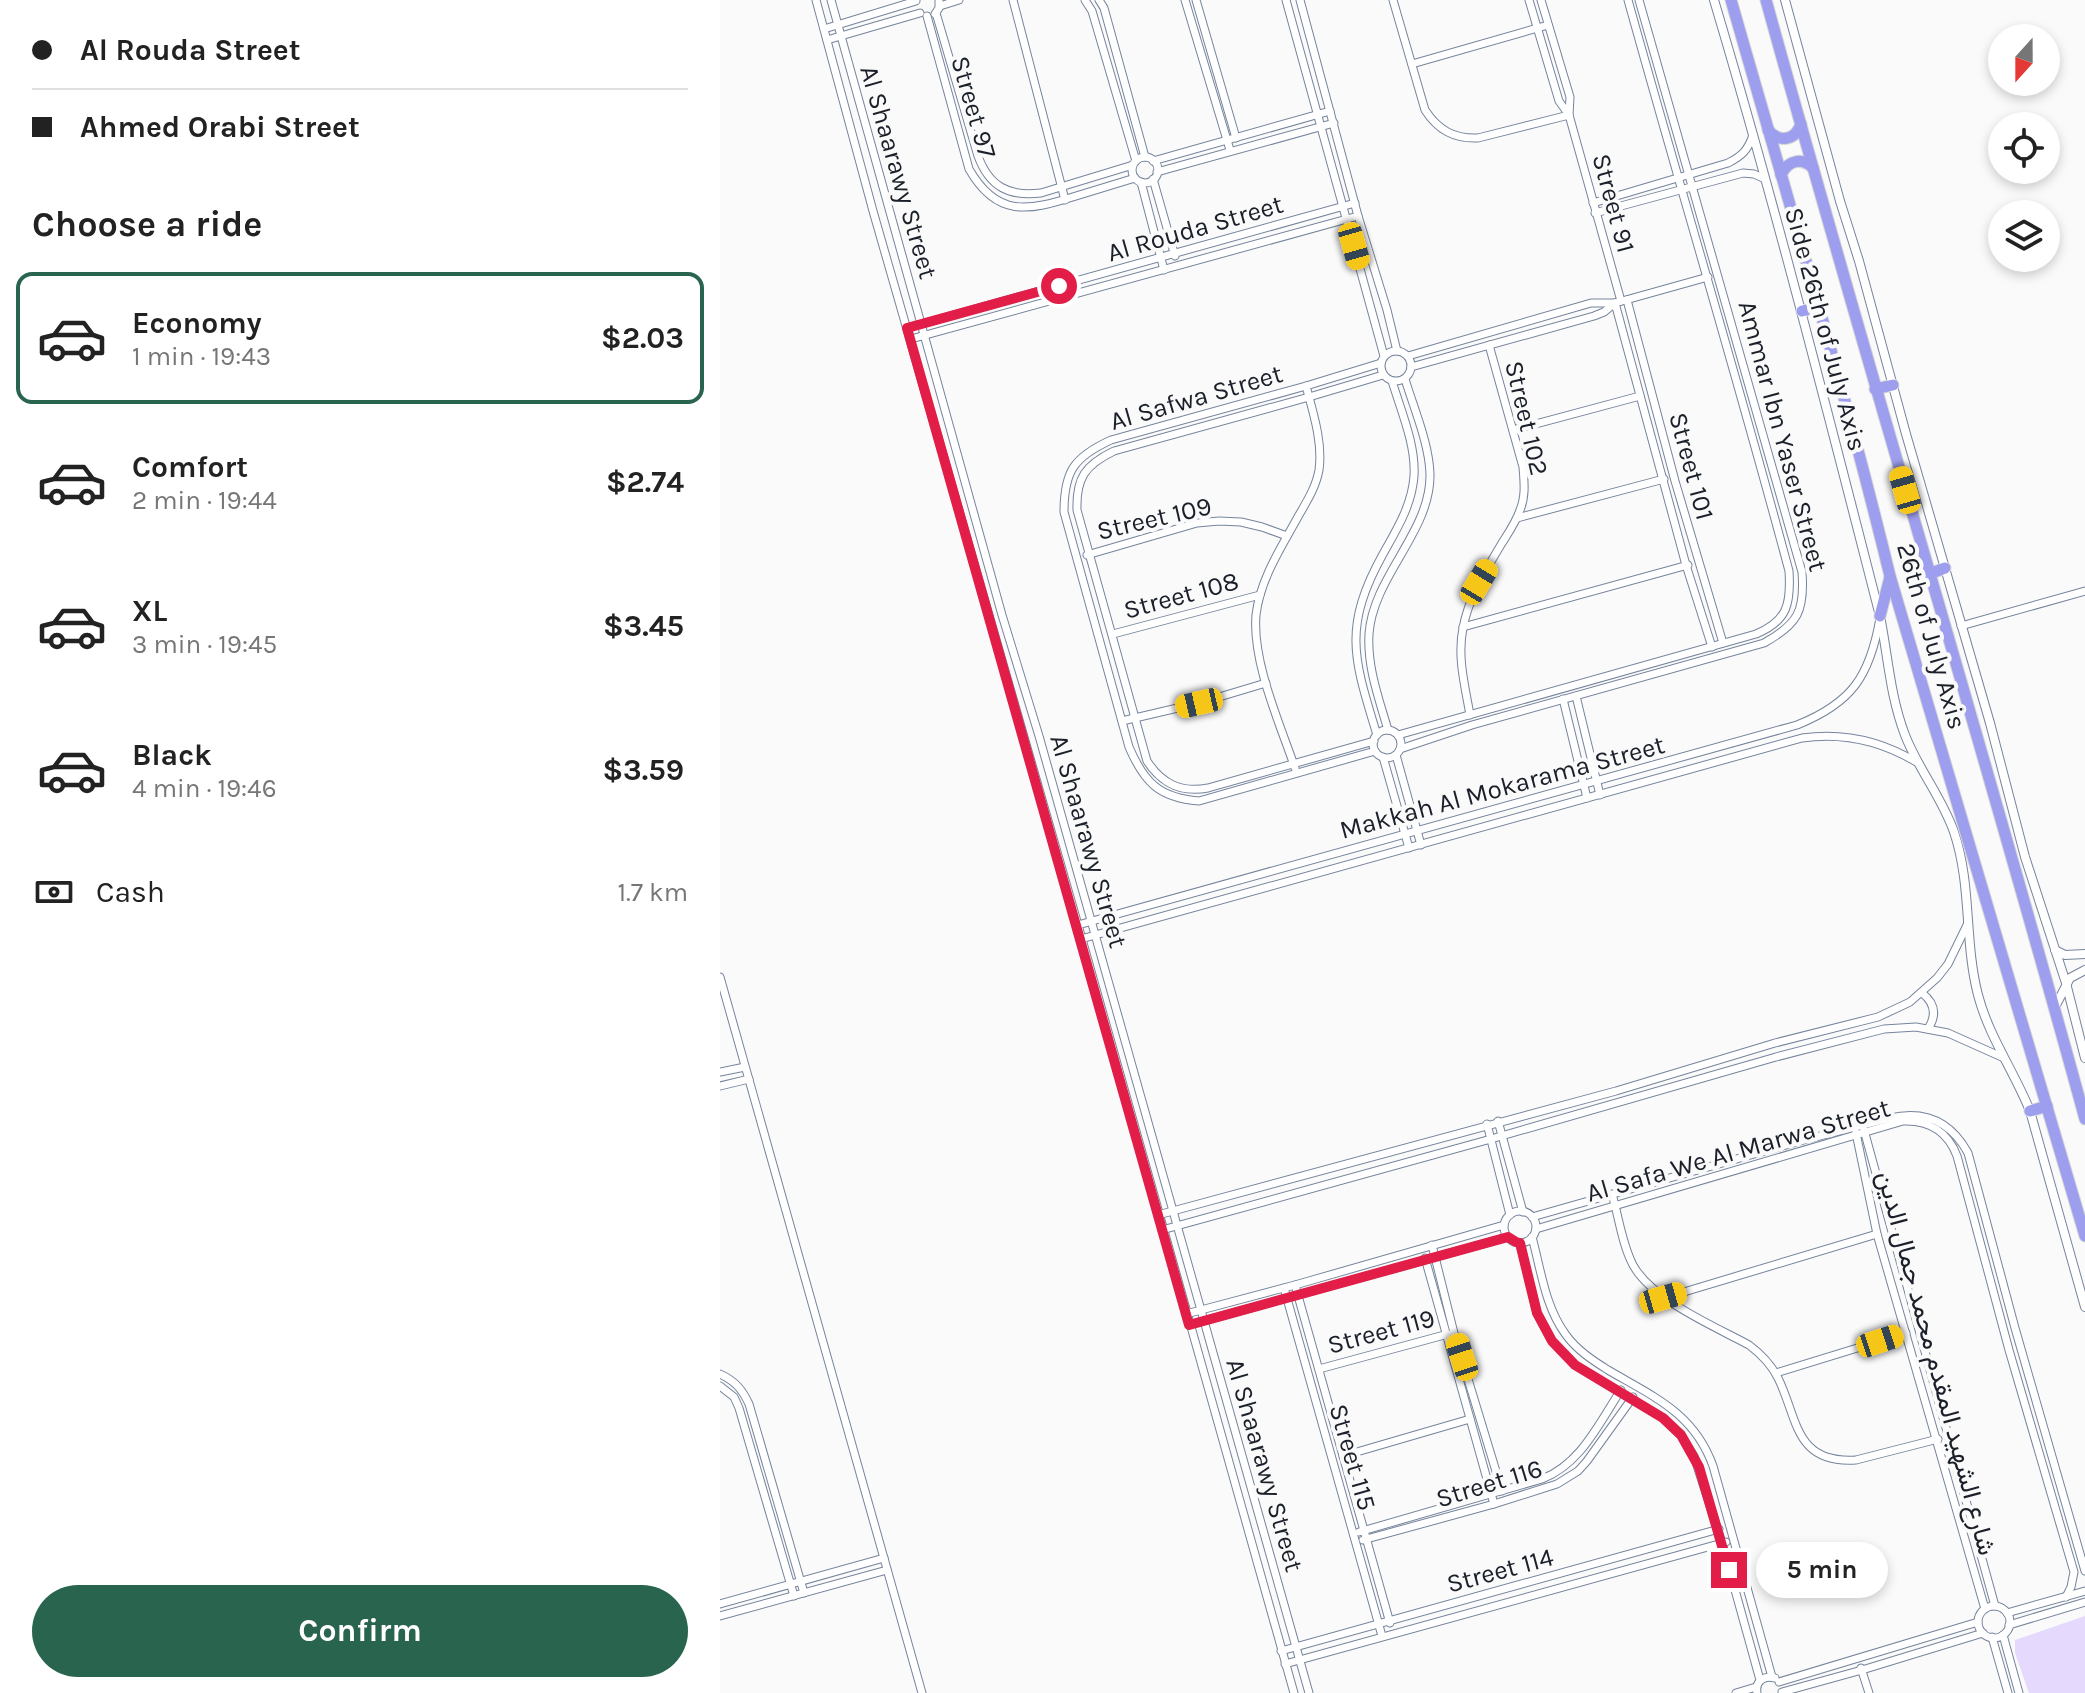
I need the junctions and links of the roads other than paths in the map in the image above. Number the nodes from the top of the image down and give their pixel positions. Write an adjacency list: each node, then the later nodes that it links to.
1 (816, 0): 26 (street, Al Shaarawy Street)
2 (831, 0): 23 (street, Al Shaarawy Street)
3 (959, 0): 21 (street)
4 (1013, 0): 52 (street)
5 (1085, 0): 43 (street)
6 (1099, 0): 42 (street)
7 (1185, 0): 40 (street)
8 (1196, 0): 40 (street)
9 (1286, 0): 33 (street)
10 (1300, 0): 32 (street)
11 (1393, 0): 30 (street)
12 (1529, 0): 25 (street, Street 91)
13 (1541, 0): 24 (street, Street 91)
14 (1628, 0): 31 (street, Ammar Ibn Yaser Street)
15 (1639, 0): 29 (street, Ammar Ibn Yaser Street)
16 (1714, 0): 39 (street, Side 26th of July Axis)
17 (1731, 0): 38 (highway, 26th of July Axis)
18 (1766, 0): 36 (highway, 26th of July Axis)
19 (1785, 0): 84 (street, Side 26th of July Axis)
20 (917, 1): 22 (street, Street 97); 23 (street)
21 (938, 6): 22 (street); 52 (street, Street 97)
22 (924, 14): 27 (street); 54 (street, Street 97)
23 (838, 25): 26 (street); 27 (street, Al Shaarawy Street)
24 (1548, 25): 25 (street); 34 (street, Street 91)
25 (1537, 28): 30 (street); 34 (street, Street 91)
26 (824, 29): 28 (street, Al Shaarawy Street)
27 (841, 36): 28 (street); 70 (street, Al Shaarawy Street)
28 (827, 40): 71 (street, Al Shaarawy Street)
29 (1656, 62): 31 (street); 45 (street, Ammar Ibn Yaser Street)
30 (1412, 64): 34 (street)
31 (1646, 64): 48 (street, Ammar Ibn Yaser Street)
32 (1330, 111): 33 (street); 35 (street)
33 (1318, 114): 37 (street); 40 (street)
34 (1569, 115): 56 (street, Street 91)
35 (1334, 123): 37 (street); 55 (street)
36 (1801, 124): 38 (highway); 44 (highway, 26th of July Axis)
37 (1321, 126): 41 (street); 57 (street)
38 (1768, 129): 47 (highway, 26th of July Axis)
39 (1754, 133): 45 (street); 49 (street, Side 26th of July Axis)
40 (1231, 138): 41 (street); 42 (street)
41 (1235, 149): 46 (street)
42 (1149, 159): 43 (street); 46 (street)
43 (1134, 163): 50 (street); 52 (street, Street 97)
44 (1814, 168): 47 (highway); 86 (highway, 26th of July Axis)
45 (1690, 174): 48 (street); 51 (street, Ammar Ibn Yaser Street)
46 (1155, 175): 50 (street); 61 (street)
47 (1781, 175): 68 (highway, 26th of July Axis)
48 (1678, 178): 53 (street, Ammar Ibn Yaser Street); 56 (street)
49 (1765, 179): 51 (street); 69 (street, Side 26th of July Axis)
50 (1138, 180): 54 (street, Street 97); 62 (street)
51 (1693, 186): 53 (street); 65 (street, Ammar Ibn Yaser Street)
52 (1061, 187): 54 (street)
53 (1681, 189): 58 (street); 66 (street, Ammar Ibn Yaser Street)
54 (1065, 200)
55 (1355, 203): 57 (street, Al Rouda Street); 59 (street)
56 (1593, 203): 58 (street, Street 91)
57 (1343, 206): 60 (street); 61 (street, Al Rouda Street)
58 (1595, 213): 67 (street, Street 91)
59 (1358, 216): 60 (street, Al Rouda Street); 76 (street)
60 (1347, 219): 63 (street, Al Rouda Street); 79 (street)
61 (1175, 255): 62 (street, Al Rouda Street); 63 (street)
62 (1161, 258): 64 (street); 70 (street, Al Rouda Street)
63 (1178, 266): 64 (street, Al Rouda Street)
64 (1164, 270): 72 (street, Al Rouda Street)
65 (1718, 274): 66 (street); 75 (street, Ammar Ibn Yaser Street)
66 (1707, 277): 67 (street); 77 (street, Ammar Ibn Yaser Street)
67 (1621, 301): 74 (street); 78 (street); 87 (street, Street 101); 92 (street, Street 101)
68 (1819, 307): 69 (highway); 106 (highway, 26th of July Axis)
69 (1802, 311): 109 (street, Side 26th of July Axis)
70 (921, 324): 71 (street, Al Rouda Street); 72 (street, Al Shaarawy Street)
71 (907, 328): 73 (street, Al Shaarawy Street)
72 (925, 336): 73 (street, Al Rouda Street); 158 (street, Al Shaarawy Street)
73 (911, 339): 159 (street, Al Shaarawy Street)
74 (1489, 345): 80 (street); 89 (street, Street 102)
75 (1739, 350): 77 (street); 90 (street, Ammar Ibn Yaser Street)
76 (1397, 351): 78 (street); 79 (street)
77 (1730, 352): 91 (street, Ammar Ibn Yaser Street)
78 (1408, 356): 80 (street)
79 (1383, 359): 81 (street); 85 (street, Al Safwa Street)
80 (1411, 367): 82 (street)
81 (1383, 375): 83 (street); 88 (street, Al Safwa Street)
82 (1405, 379): 83 (street); 97 (street)
83 (1392, 381): 96 (street)
84 (1893, 385): 86 (highway); 104 (street, Side 26th of July Axis)
85 (1306, 386): 88 (street); 101 (street, Al Safwa Street)
86 (1875, 389): 105 (highway, 26th of July Axis)
87 (1640, 396): 89 (street); 93 (street, Street 101)
88 (1309, 397): 95 (street); 99 (street, Al Safwa Street)
89 (1513, 430): 94 (street, Street 102)
90 (1769, 454): 91 (street); 98 (street, Ammar Ibn Yaser Street)
91 (1759, 457): 100 (street, Ammar Ibn Yaser Street)
92 (1674, 476): 93 (street); 102 (street, Street 101)
93 (1663, 479): 94 (street); 103 (street, Street 101)
94 (1517, 518): 111 (street, Street 102)
95 (1287, 536): 99 (street, Street 109); 108 (street)
96 (1393, 536): 97 (street); 131 (street)
97 (1406, 544): 128 (street)
98 (1796, 553): 100 (street); 118 (street, Ammar Ibn Yaser Street)
99 (1089, 554): 101 (street, Street 109); 112 (street, Al Safwa Street)
100 (1785, 556): 114 (street, Ammar Ibn Yaser Street)
101 (1077, 558): 113 (street, Al Safwa Street)
102 (1698, 562): 103 (street); 114 (street, Street 101)
103 (1686, 565): 111 (street); 115 (street, Street 101)
104 (1945, 568): 105 (highway); 110 (street, Side 26th of July Axis)
105 (1929, 574): 168 (highway, 26th of July Axis)
106 (1890, 576): 109 (highway); 180 (highway, 26th of July Axis)
107 (2085, 591): 110 (street)
108 (1260, 595): 112 (street, Street 108); 119 (street)
109 (1880, 616): 130 (street, Makkah Al Mokarama Street); 139 (street, Side 26th of July Axis)
110 (1961, 626): 162 (street, Side 26th of July Axis)
111 (1463, 627): 124 (street, Street 102)
112 (1112, 632): 113 (street, Street 108); 116 (street, Al Safwa Street)
113 (1098, 634): 117 (street, Al Safwa Street)
114 (1723, 643): 115 (street, Ammar Ibn Yaser Street)
115 (1712, 645): 118 (street, Street 101); 120 (street, Ammar Ibn Yaser Street)
116 (1117, 651): 117 (street); 125 (street, Al Safwa Street)
117 (1104, 655): 126 (street, Al Safwa Street)
118 (1715, 656): 122 (street, Ammar Ibn Yaser Street)
119 (1266, 683): 125 (street); 140 (street)
120 (1573, 686): 121 (street, Ammar Ibn Yaser Street); 122 (street)
121 (1560, 690): 123 (street); 124 (street, Ammar Ibn Yaser Street)
122 (1576, 697): 123 (street, Ammar Ibn Yaser Street); 145 (street)
123 (1563, 700): 127 (street, Ammar Ibn Yaser Street); 146 (street)
124 (1470, 713): 127 (street, Street 102); 129 (street, Ammar Ibn Yaser Street)
125 (1136, 718): 126 (street); 147 (street, Al Safwa Street)
126 (1122, 721): 150 (street, Al Safwa Street)
127 (1472, 725): 135 (street, Ammar Ibn Yaser Street)
128 (1388, 730): 129 (street); 131 (street)
129 (1398, 735): 135 (street)
130 (1764, 735): 132 (street); 133 (street, Makkah Al Mokarama Street)
131 (1376, 738): 134 (street); 140 (street)
132 (1768, 747): 138 (street, Makkah Al Mokarama Street); 139 (street, Makkah Al Mokarama Street)
133 (1712, 749): 137 (street, Makkah Al Mokarama Street); 138 (street)
134 (1375, 751): 136 (street); 143 (street)
135 (1398, 752): 136 (street); 151 (street)
136 (1383, 757): 152 (street)
137 (1673, 760): 141 (street, Makkah Al Mokarama Street); 142 (street)
138 (1717, 762): 142 (street, Makkah Al Mokarama Street)
139 (1918, 763): 157 (street, Side 26th of July Axis)
140 (1294, 764): 143 (street); 147 (street)
141 (1654, 765): 144 (street); 145 (street, Makkah Al Mokarama Street)
142 (1678, 773): 144 (street, Makkah Al Mokarama Street)
143 (1297, 774): 150 (street)
144 (1658, 779): 148 (street, Makkah Al Mokarama Street)
145 (1597, 781): 146 (street, Makkah Al Mokarama Street); 148 (street)
146 (1584, 785): 149 (street); 151 (street, Makkah Al Mokarama Street)
147 (1186, 789): 150 (street)
148 (1600, 795): 149 (street, Makkah Al Mokarama Street)
149 (1587, 798): 153 (street, Makkah Al Mokarama Street)
150 (1186, 800)
151 (1417, 830): 152 (street, Makkah Al Mokarama Street); 153 (street)
152 (1406, 833): 154 (street); 155 (street, Makkah Al Mokarama Street)
153 (1421, 845): 154 (street, Makkah Al Mokarama Street)
154 (1409, 848): 156 (street, Makkah Al Mokarama Street)
155 (1321, 857): 156 (street); 158 (street, Makkah Al Mokarama Street)
156 (1327, 872): 160 (street, Makkah Al Mokarama Street)
157 (1969, 921): 167 (street); 172 (street, Side 26th of July Axis)
158 (1091, 922): 159 (street, Makkah Al Mokarama Street); 160 (street, Al Shaarawy Street)
159 (1078, 925): 161 (street, Al Shaarawy Street)
160 (1095, 936): 161 (street, Makkah Al Mokarama Street); 194 (street, Al Shaarawy Street)
161 (1081, 939): 196 (street, Al Shaarawy Street)
162 (2055, 950): 163 (street); 166 (street, Side 26th of July Axis)
163 (2085, 954)
164 (2085, 970): 166 (street)
165 (720, 977): 174 (street)
166 (2066, 983): 168 (street); 173 (street, Side 26th of July Axis)
167 (1922, 993): 169 (street); 170 (street)
168 (2055, 1008): 182 (highway, 26th of July Axis)
169 (1928, 1029): 171 (street); 172 (street)
170 (1775, 1043): 171 (street); 178 (street)
171 (1778, 1056): 179 (street)
172 (2004, 1058): 181 (street, Side 26th of July Axis)
173 (2085, 1058)
174 (745, 1067): 175 (street); 176 (street)
175 (720, 1072)
176 (749, 1079): 177 (street); 247 (street)
177 (720, 1086)
178 (1616, 1091): 179 (street); 183 (street)
179 (1619, 1102): 186 (street)
180 (2047, 1106): 181 (highway); 192 (highway, 26th of July Axis)
181 (2030, 1111): 218 (street, Side 26th of July Axis)
182 (2085, 1119)
183 (1498, 1121): 184 (street); 186 (street)
184 (1487, 1124): 187 (street); 189 (street)
185 (1859, 1130): 188 (street, Al Safa We Al Marwa Street); 191 (street, Al Safa We Al Marwa Street); 193 (street, Al Safa We Al Marwa Street); 203 (street, شارع الشهيد المقدم محمد جمال الدين); 234 (street, شارع الشهيد المقدم محمد جمال الدين)
186 (1502, 1136): 187 (street); 195 (street)
187 (1491, 1139): 190 (street); 197 (street)
188 (1958, 1145): 216 (street); 217 (street)
189 (1322, 1170): 190 (street); 194 (street)
190 (1328, 1185): 200 (street)
191 (1612, 1194): 193 (street); 198 (street, Al Safa We Al Marwa Street)
192 (2079, 1196): 204 (highway, 26th of July Axis)
193 (1616, 1206): 202 (street, Al Safa We Al Marwa Street); 215 (street)
194 (1173, 1211): 196 (street); 200 (street, Al Shaarawy Street)
195 (1523, 1212): 197 (street); 198 (street)
196 (1158, 1215): 201 (street, Al Shaarawy Street)
197 (1510, 1215): 199 (street)
198 (1532, 1217): 202 (street)
199 (1504, 1225): 205 (street); 207 (street)
200 (1177, 1227): 201 (street); 219 (street, Al Shaarawy Street)
201 (1162, 1230): 220 (street, Al Shaarawy Street)
202 (1534, 1233): 206 (street); 228 (street)
203 (1877, 1234): 215 (street); 223 (street, شارع الشهيد المقدم محمد جمال الدين)
204 (2085, 1236)
205 (1508, 1237): 206 (street); 209 (street)
206 (1520, 1243): 231 (street)
207 (1432, 1245): 208 (street); 209 (street)
208 (1423, 1248): 210 (street); 211 (street)
209 (1435, 1256): 210 (street); 224 (street)
210 (1425, 1259): 213 (street); 224 (street)
211 (1295, 1285): 212 (street); 213 (street, Street 115)
212 (1284, 1288): 214 (street, Street 115); 219 (street)
213 (1298, 1295): 214 (street); 225 (street, Street 115)
214 (1287, 1298): 221 (street); 244 (street, Street 115)
215 (1663, 1298): 226 (street)
216 (2008, 1301): 217 (street); 250 (street)
217 (1997, 1304): 251 (street)
218 (2085, 1307)
219 (1201, 1310): 220 (street); 221 (street, Al Shaarawy Street)
220 (1186, 1314): 222 (street, Al Shaarawy Street)
221 (1204, 1321): 222 (street); 274 (street, Al Shaarawy Street)
222 (1189, 1325): 275 (street, Al Shaarawy Street)
223 (1906, 1333): 226 (street); 235 (street, شارع الشهيد المقدم محمد جمال الدين)
224 (1450, 1334): 225 (street, Street 119); 233 (street); 237 (street)
225 (1319, 1369): 236 (street, Street 115)
226 (1776, 1373): 235 (street)
227 (720, 1374): 253 (street)
228 (1627, 1382): 230 (street); 231 (street, Street 116)
229 (720, 1386): 254 (street)
230 (1639, 1389): 232 (street, Street 116); 241 (street)
231 (1620, 1392): 232 (street); 237 (street, Street 116)
232 (1632, 1399): 239 (street, Street 116); 242 (street)
233 (1470, 1419): 236 (street); 238 (street)
234 (1948, 1436): 235 (street); 261 (street, شارع الشهيد المقدم محمد جمال الدين)
235 (1937, 1439): 262 (street, شارع الشهيد المقدم محمد جمال الدين)
236 (1343, 1456): 243 (street, Street 115)
237 (1502, 1490): 238 (street, Street 116); 239 (street)
238 (1491, 1493): 240 (street); 243 (street, Street 116)
239 (1505, 1501): 240 (street, Street 116)
240 (1494, 1504): 243 (street, Street 116)
241 (1729, 1526): 242 (street, Street 114); 245 (street)
242 (1718, 1529): 246 (street); 249 (street, Street 114)
243 (1365, 1535): 244 (street, Street 116); 265 (street, Street 115)
244 (1355, 1538): 267 (street, Street 115)
245 (1733, 1540): 246 (street, Street 114); 280 (street)
246 (1722, 1543): 252 (street, Street 114); 281 (street)
247 (884, 1558): 248 (street); 253 (street)
248 (887, 1570): 256 (street); 283 (street)
249 (1578, 1570): 252 (street); 265 (street, Street 114)
250 (2085, 1570): 251 (street)
251 (2074, 1572): 258 (street)
252 (1582, 1580): 269 (street, Street 114)
253 (801, 1581): 254 (street); 256 (street)
254 (790, 1584): 257 (street); 260 (street)
255 (2085, 1591): 258 (street)
256 (804, 1593): 257 (street)
257 (794, 1596): 264 (street)
258 (2066, 1597): 263 (street)
259 (2085, 1602): 268 (street)
260 (720, 1604)
261 (1995, 1606): 262 (street); 263 (street)
262 (1985, 1609): 266 (street)
263 (2007, 1613): 268 (street)
264 (720, 1616)
265 (1390, 1621): 267 (street, Street 114); 269 (street, Street 115)
266 (1978, 1622): 270 (street); 276 (street)
267 (1379, 1624): 272 (street, Street 115); 274 (street, Street 114)
268 (2009, 1625): 271 (street)
269 (1393, 1633): 272 (street, Street 114)
270 (1983, 1633): 273 (street); 279 (street)
271 (2003, 1635): 273 (street); 289 (street)
272 (1382, 1636): 277 (street, Street 114)
273 (1992, 1637): 288 (street)
274 (1296, 1647): 275 (street, Street 114); 277 (street, Al Shaarawy Street)
275 (1281, 1651): 278 (street, Al Shaarawy Street)
276 (1858, 1659): 279 (street); 280 (street)
277 (1300, 1660): 278 (street, Street 114); 285 (street, Al Shaarawy Street)
278 (1285, 1664): 284 (street, Al Shaarawy Street)
279 (1862, 1670): 282 (street); 287 (street)
280 (1776, 1679): 281 (street); 282 (street)
281 (1758, 1687): 286 (street)
282 (1782, 1692)
283 (922, 1693)
284 (1294, 1693)
285 (1309, 1693)
286 (1736, 1693)
287 (1869, 1693)
288 (2008, 1693)
289 (2019, 1693)

